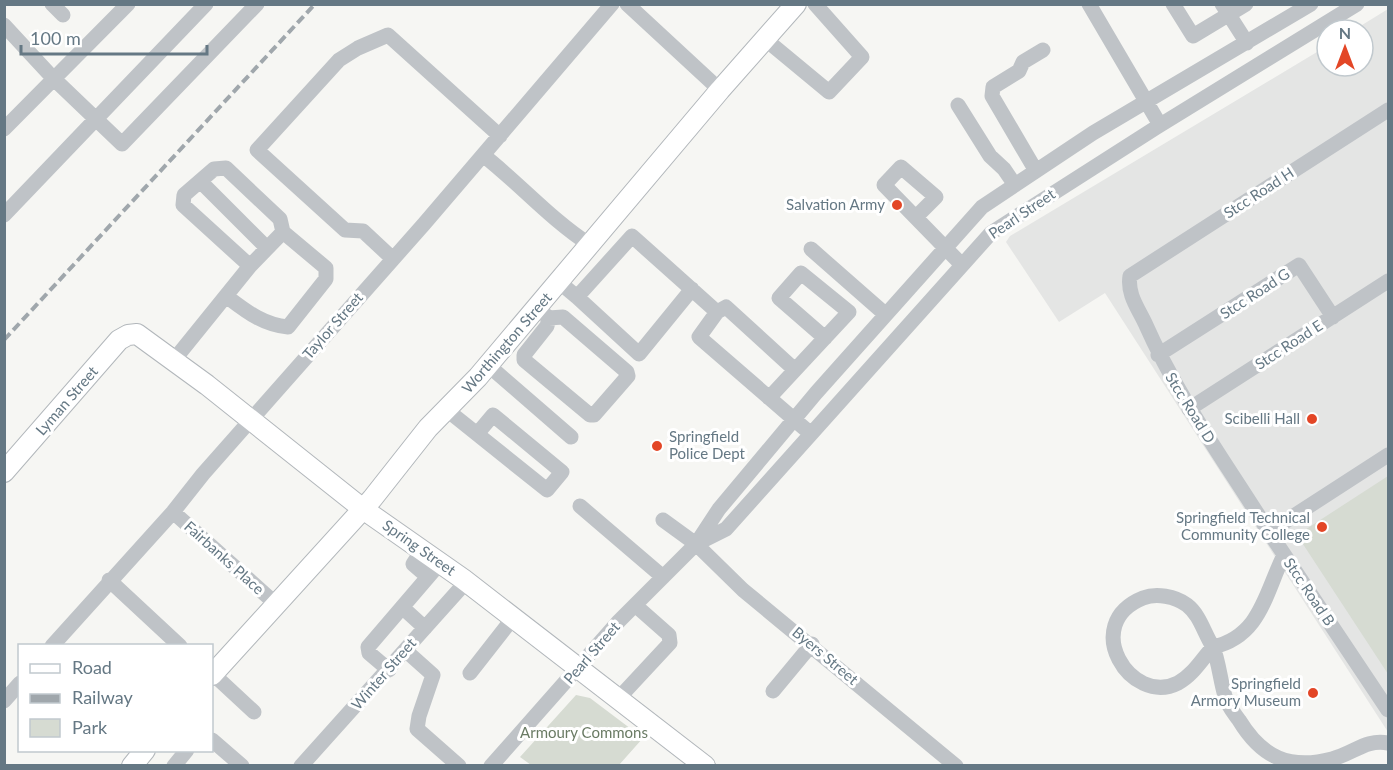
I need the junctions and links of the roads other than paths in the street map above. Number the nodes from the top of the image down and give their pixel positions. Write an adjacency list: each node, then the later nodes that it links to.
1 (128, 4): 18 (street)
2 (206, 4): 23 (street)
3 (257, 4): 23 (street)
4 (627, 4): 19 (street)
5 (796, 4): 15 (main road, Worthington Street)
6 (815, 4): 15 (street)
7 (1089, 4): 20 (street)
8 (1246, 4): 13 (street)
9 (1311, 4): 16 (street, Pearl Street)
10 (1357, 4): 24 (street, Pearl Street)
11 (608, 6): 26 (street, Taylor Street)
12 (1176, 6): 13 (street)
13 (1225, 10): 16 (street)
14 (4, 25): 18 (street)
15 (765, 39): 19 (main road, Worthington Street)
16 (1247, 43): 20 (street, Pearl Street)
17 (1043, 50): 28 (street)
18 (53, 78): 23 (street); 25 (street)
19 (720, 90): 34 (main road, Worthington Street)
20 (1147, 102): 24 (street); 28 (street, Pearl Street)
21 (958, 105): 30 (street)
22 (1389, 110): 41 (street, Stcc Road H)
23 (95, 119): 31 (street)
24 (1160, 125): 39 (street, Pearl Street)
25 (4, 129)
26 (500, 136): 27 (street, Taylor Street); 38 (street)
27 (483, 155): 34 (street); 38 (street, Taylor Street)
28 (1036, 171): 30 (street, Pearl Street)
29 (200, 181): 33 (street); 35 (street); 40 (street)
30 (1015, 184): 37 (street, Pearl Street)
31 (4, 215)
32 (917, 216): 37 (street)
33 (283, 232): 35 (street); 45 (street)
34 (590, 245): 43 (main road, Worthington Street)
35 (267, 248): 40 (street)
36 (811, 249): 49 (street)
37 (944, 249): 39 (street); 49 (street, Pearl Street)
38 (393, 258): 61 (street, Taylor Street)
39 (962, 264): 63 (street, Pearl Street)
40 (250, 266): 45 (street)
41 (1130, 276): 53 (street, Stcc Road D)
42 (1389, 281): 50 (street, Stcc Road E)
43 (559, 282): 46 (street); 48 (main road, Worthington Street)
44 (692, 289): 46 (street); 46 (street); 47 (street)
45 (226, 296): 54 (street)
46 (577, 297)
47 (717, 312): 56 (street); 57 (street)
48 (543, 313): 48 (street); 55 (main road, Worthington Street)
49 (885, 314): 60 (street, Pearl Street)
50 (1333, 317): 53 (street, Stcc Road G); 58 (street, Stcc Road E)
51 (132, 333): 54 (main road, Spring Street); 66 (main road, Lyman Street)
52 (825, 338): 52 (street); 56 (street)
53 (1158, 355): 58 (street, Stcc Road D)
54 (174, 360): 61 (main road, Spring Street)
55 (488, 365): 59 (main road, Worthington Street); 64 (street)
56 (795, 370): 57 (street)
57 (769, 398): 60 (street)
58 (1189, 409): 71 (street, Stcc Road D)
59 (447, 410): 62 (street); 68 (main road, Worthington Street)
60 (794, 419): 63 (street); 72 (street, Pearl Street)
61 (252, 421): 68 (main road, Spring Street); 69 (street, Taylor Street)
62 (477, 434): 62 (street)
63 (811, 434): 72 (street, Pearl Street)
64 (571, 437)
65 (1389, 455): 71 (street)
66 (4, 472)
67 (580, 506): 75 (street)
68 (363, 509): 74 (main road, Spring Street); 78 (main road, Worthington Street)
69 (173, 512): 76 (street, Taylor Street); 78 (street, Fairbanks Place)
70 (663, 520): 72 (street, Byers Street)
71 (1269, 532): 73 (street, Stcc Road B)
72 (696, 544): 75 (street, Pearl Street); 85 (street, Byers Street)
73 (1284, 555): 86 (street); 97 (street, Stcc Road B)
74 (434, 570): 77 (main road, Spring Street); 80 (street)
75 (663, 577): 79 (street, Pearl Street)
76 (110, 580): 83 (street, Taylor Street); 84 (street)
77 (466, 582): 81 (main road, Spring Street); 82 (street, Winter Street)
78 (276, 604): 91 (main road, Worthington Street)
79 (634, 605): 89 (street, Pearl Street); 96 (street)
80 (402, 607): 82 (street); 88 (street)
81 (513, 618): 89 (main road, Spring Street); 90 (street)
82 (425, 628): 87 (street, Winter Street)
83 (53, 644)
84 (179, 644)
85 (812, 644): 94 (street); 108 (street, Byers Street)
86 (1213, 647): 86 (street); 100 (street)
87 (405, 650): 88 (street, Winter Street); 105 (street)
88 (388, 669): 104 (street, Winter Street)
89 (578, 670): 96 (main road, Spring Street); 106 (street, Pearl Street)
90 (470, 673)
91 (213, 674)
92 (213, 676): 98 (street)
93 (18, 685): 95 (street)
94 (773, 691)
95 (4, 700)
96 (617, 700): 107 (main road, Spring Street)
97 (1389, 710)
98 (254, 712)
99 (213, 741): 103 (street)
100 (1389, 744)
101 (185, 752): 102 (street)
102 (174, 765)
103 (242, 765)
104 (301, 765)
105 (459, 765)
106 (491, 765)
107 (705, 765)
108 (956, 765)

